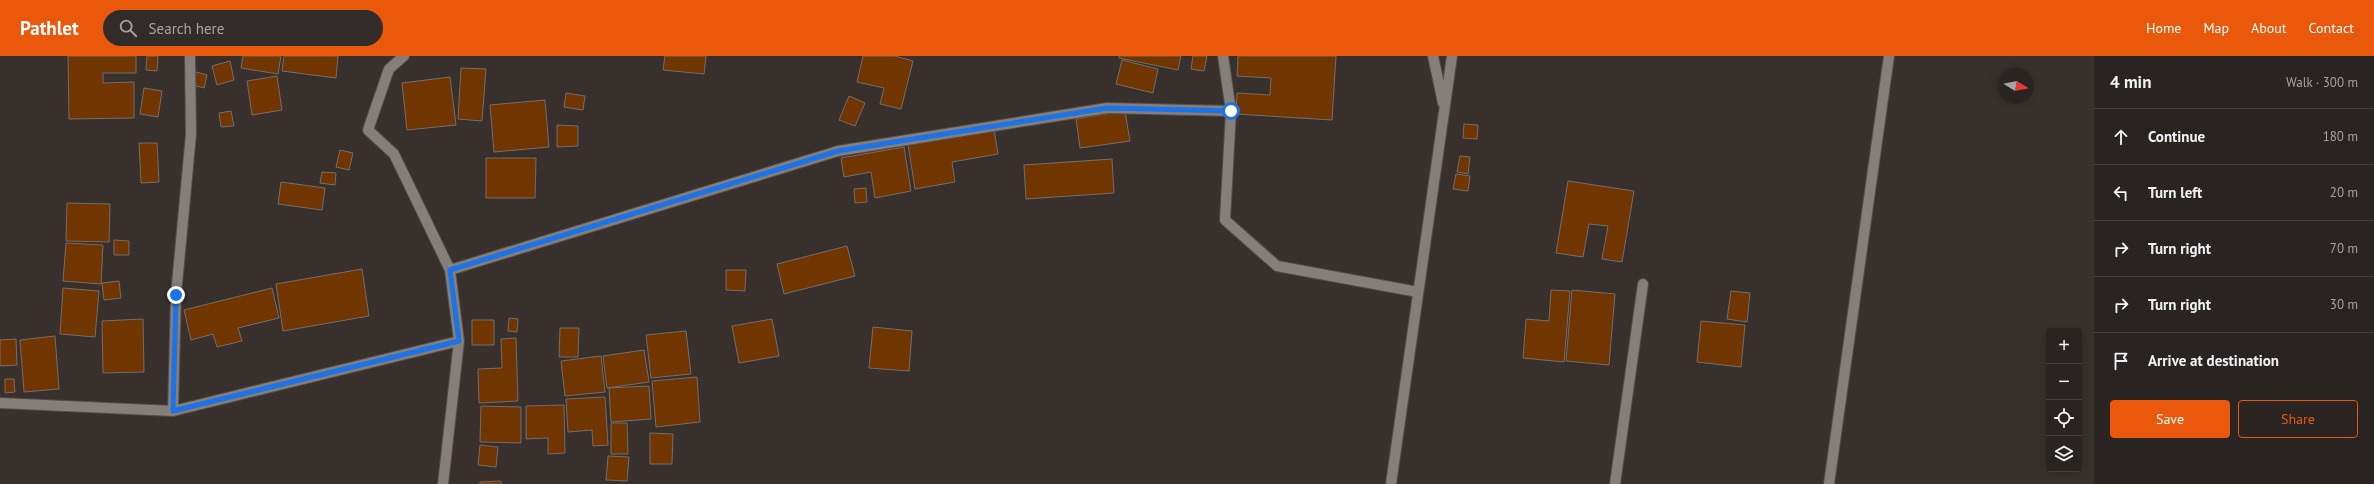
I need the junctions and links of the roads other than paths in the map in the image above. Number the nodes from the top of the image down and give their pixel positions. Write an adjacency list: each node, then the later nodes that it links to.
1 (190, 56): 14 (street)
2 (404, 56): 9 (street)
3 (1223, 56): 8 (street)
4 (1433, 56): 7 (street)
5 (1452, 56): 7 (street)
6 (1889, 56): 18 (street)
7 (1444, 109): 11 (street)
8 (1231, 111): 9 (street); 11 (street)
9 (450, 270): 12 (street)
10 (1643, 284): 17 (street)
11 (1418, 292): 16 (street)
12 (459, 341): 14 (street); 15 (street)
13 (0, 403): 14 (street)
14 (173, 411)
15 (443, 484)
16 (1391, 484)
17 (1614, 484)
18 (1829, 484)

